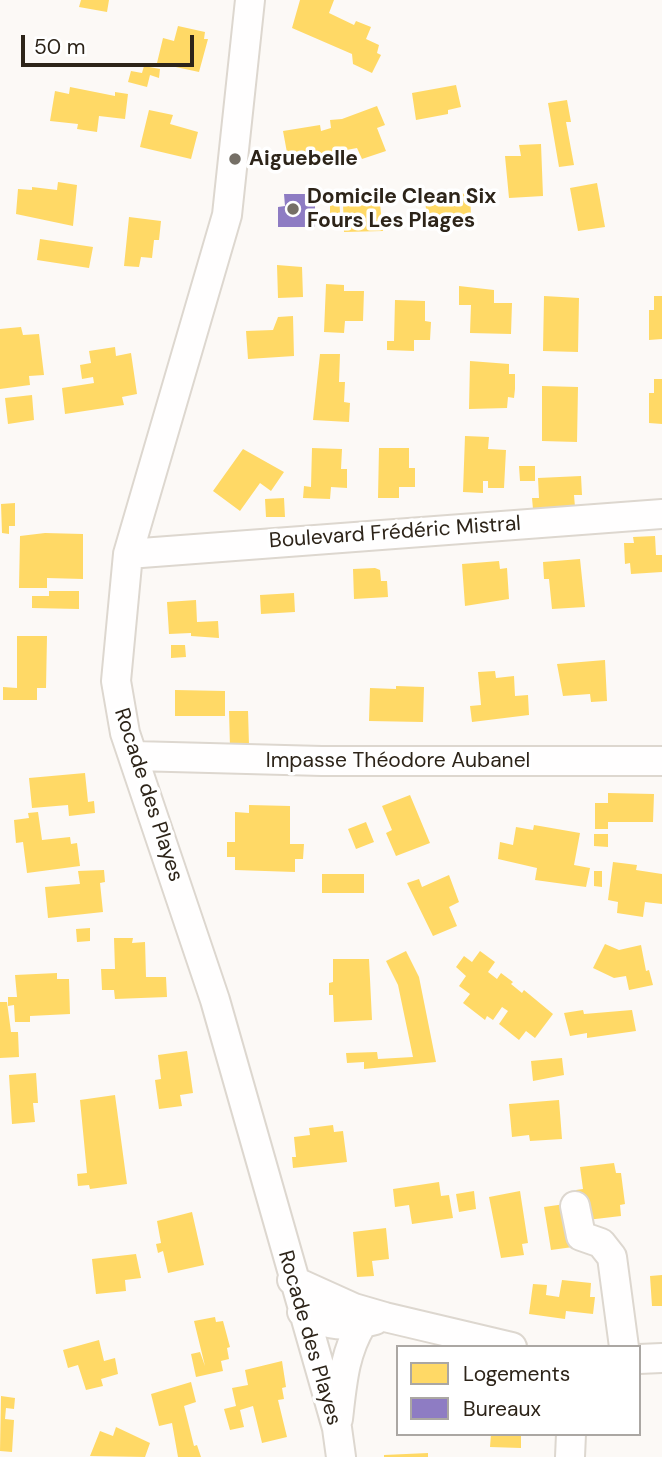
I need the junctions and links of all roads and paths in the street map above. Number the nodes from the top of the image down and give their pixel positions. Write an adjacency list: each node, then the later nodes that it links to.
1 (250, 0): 3 (street, Rocade des Playes)
2 (662, 514): 3 (street, Boulevard Frédéric Mistral)
3 (128, 554): 4 (street, Rocade des Playes)
4 (134, 757): 5 (street, Impasse Théodore Aubanel); 7 (street, Rocade des Playes)
5 (662, 761)
6 (575, 1206): 11 (street)
7 (292, 1280): 8 (street); 9 (street, Rocade des Playes)
8 (367, 1316): 9 (street); 10 (street); 14 (street)
9 (307, 1321): 14 (street, Rocade des Playes)
10 (503, 1345)
11 (624, 1345)
12 (662, 1358): 13 (street)
13 (641, 1359)
14 (337, 1428): 16 (street, Rocade des Playes)
15 (571, 1436): 17 (street)
16 (341, 1457)
17 (570, 1457)

